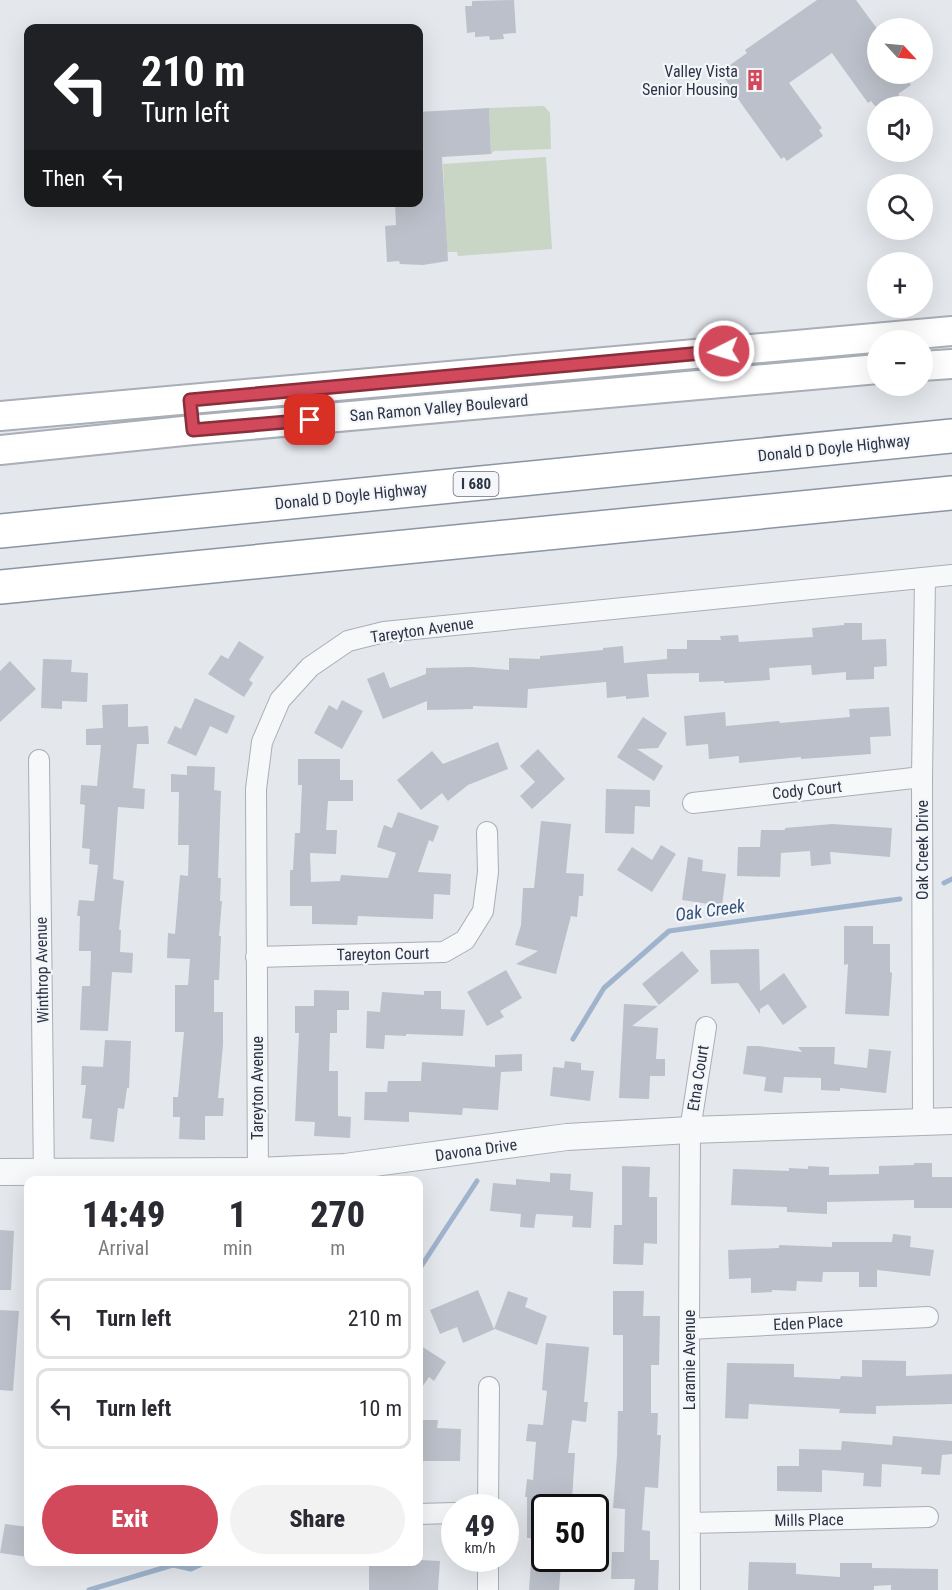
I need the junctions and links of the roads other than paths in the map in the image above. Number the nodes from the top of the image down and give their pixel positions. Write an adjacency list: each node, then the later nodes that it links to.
1 (952, 331): 5 (main road, San Ramon Valley Boulevard)
2 (952, 363): 3 (main road)
3 (933, 365)
4 (867, 370): 7 (main road, San Ramon Valley Boulevard)
5 (190, 400): 6 (main road, San Ramon Valley Boulevard); 7 (main road)
6 (0, 416)
7 (193, 430): 9 (main road, San Ramon Valley Boulevard)
8 (952, 436): 11 (highway, Donald D Doyle Highway / I 680)
9 (0, 450)
10 (952, 493): 14 (highway)
11 (0, 531)
12 (952, 575): 13 (street, Tareyton Avenue)
13 (925, 578): 16 (street, Oak Creek Drive); 19 (street, Tareyton Avenue)
14 (0, 587)
15 (39, 760): 25 (street, Winthrop Avenue)
16 (922, 777): 17 (street, Cody Court); 22 (street, Oak Creek Drive)
17 (693, 803)
18 (487, 832): 19 (street, Tareyton Court)
19 (256, 957): 26 (street, Tareyton Avenue)
20 (706, 1027): 23 (street, Etna Court)
21 (952, 1121): 22 (street, Davona Drive)
22 (923, 1122): 23 (street, Davona Drive)
23 (690, 1130): 26 (street, Davona Drive); 28 (street, Laramie Avenue)
24 (0, 1172): 25 (street, Davona Drive)
25 (44, 1176): 26 (street, Davona Drive)
26 (258, 1176)
27 (927, 1317): 28 (street, Eden Place)
28 (689, 1329): 34 (street, Laramie Avenue)
29 (489, 1387): 30 (street)
30 (488, 1494)
31 (441, 1513): 32 (street)
32 (423, 1514)
33 (928, 1517): 34 (street, Mills Place)
34 (690, 1523): 37 (street, Laramie Avenue)
35 (488, 1572): 36 (street)
36 (488, 1590)
37 (690, 1590)

